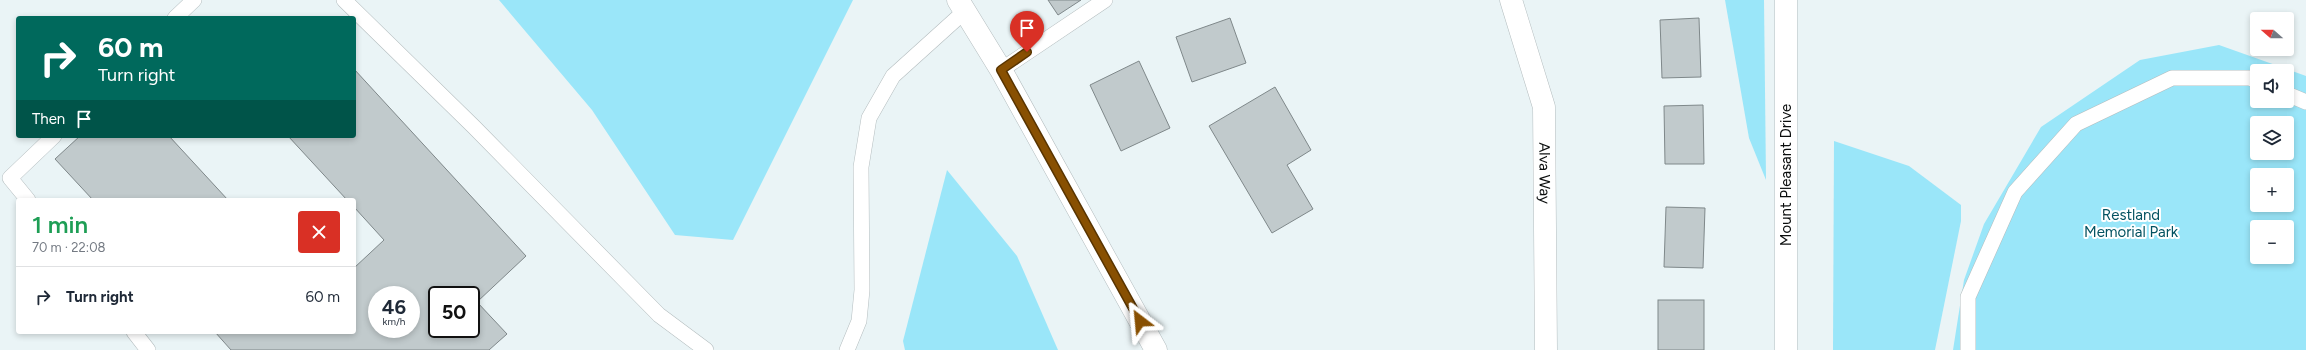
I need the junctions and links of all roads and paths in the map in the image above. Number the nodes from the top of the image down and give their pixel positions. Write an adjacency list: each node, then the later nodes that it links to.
1 (194, 0): 7 (lane)
2 (344, 0): 16 (lane)
3 (1105, 0): 8 (lane)
4 (1511, 0): 19 (street, Alva Way)
5 (1786, 0): 20 (street, Mount Pleasant Drive)
6 (962, 6): 8 (street); 17 (lane)
7 (177, 16)
8 (1001, 70): 18 (street)
9 (2250, 78): 21 (lane)
10 (2294, 97): 11 (lane)
11 (2306, 102)
12 (52, 138): 13 (lane)
13 (26, 198)
14 (136, 334): 15 (lane)
15 (148, 350)
16 (706, 350)
17 (847, 350)
18 (1156, 350)
19 (1546, 350)
20 (1786, 350)
21 (1968, 350)

